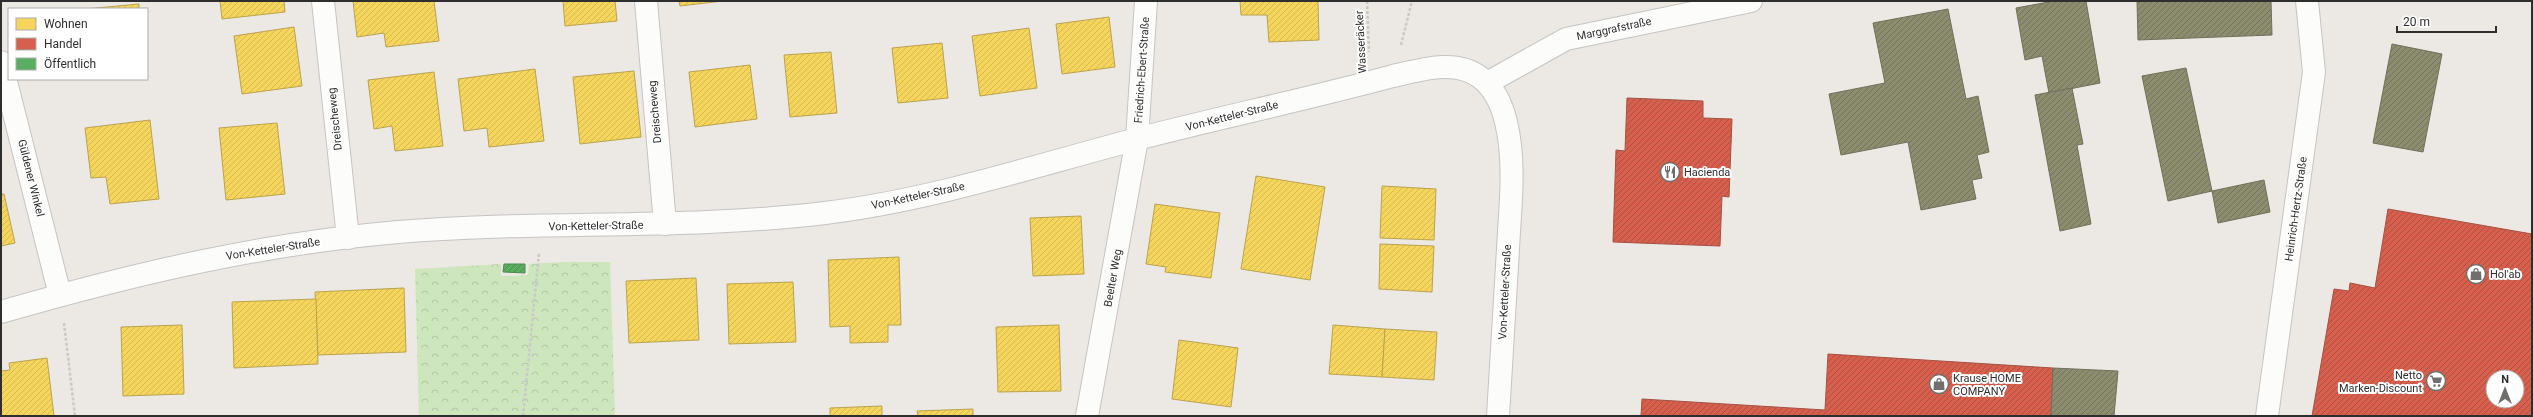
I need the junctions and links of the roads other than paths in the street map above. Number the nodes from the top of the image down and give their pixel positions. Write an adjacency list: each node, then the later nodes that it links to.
1 (323, 1): 10 (street, Dreischeweg)
2 (646, 1): 9 (street, Dreischeweg)
3 (1146, 1): 8 (street, Friedrich-Ebert-Straße)
4 (1751, 1): 7 (street, Marggrafstraße)
5 (2306, 1): 15 (street, Heinrich-Hertz-Straße)
6 (1, 62): 11 (street, Güldener Winkel)
7 (1487, 84): 8 (street, Von-Ketteler-Straße); 14 (street, Von-Ketteler-Straße)
8 (1137, 139): 9 (street, Von-Ketteler-Straße); 13 (street, Beelter Weg)
9 (665, 224): 10 (street, Von-Ketteler-Straße)
10 (348, 238): 11 (street, Von-Ketteler-Straße)
11 (60, 295): 12 (street, Von-Ketteler-Straße)
12 (1, 312)
13 (1087, 416)
14 (1498, 416)
15 (2267, 416)

